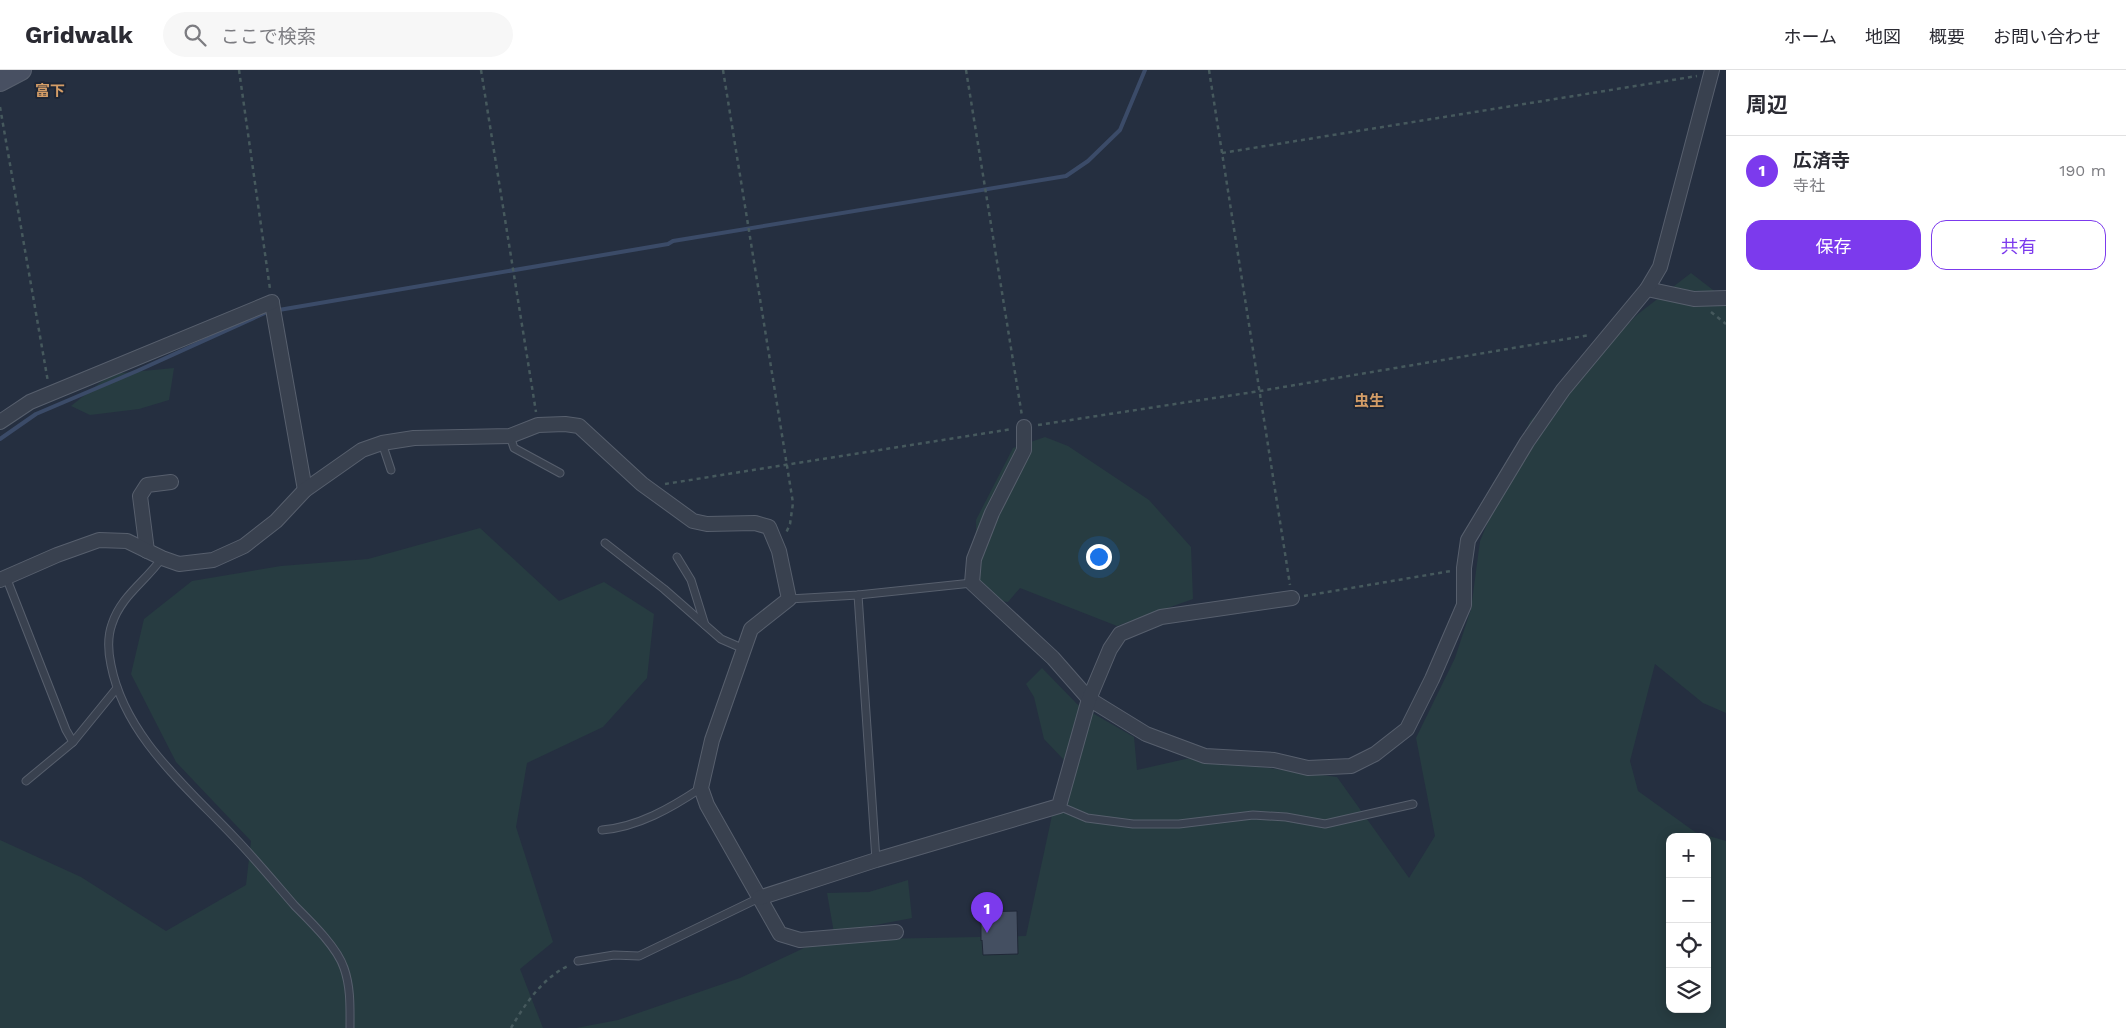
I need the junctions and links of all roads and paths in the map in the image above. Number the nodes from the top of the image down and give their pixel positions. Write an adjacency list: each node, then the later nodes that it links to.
1 (21, 70): 8 (main road)
2 (239, 70): 13 (path)
3 (481, 70): 18 (path)
4 (723, 70): 22 (path)
5 (966, 70): 19 (path)
6 (1209, 70): 10 (path)
7 (1711, 72): 10 (path); 11 (street)
8 (0, 81)
9 (0, 108): 16 (path)
10 (1222, 153): 15 (path)
11 (1647, 289): 12 (street); 14 (street)
12 (1726, 298)
13 (273, 306): 16 (street); 27 (street)
14 (1611, 332): 15 (path); 33 (street)
15 (1260, 391): 19 (path); 37 (path)
16 (50, 395): 17 (street)
17 (0, 422)
18 (538, 425): 20 (street); 26 (street)
19 (1024, 427): 22 (path); 35 (street)
20 (510, 436): 21 (street); 24 (lane)
21 (382, 443): 23 (lane); 27 (street)
22 (787, 465): 26 (path); 30 (path)
23 (392, 470)
24 (560, 473)
25 (171, 482): 29 (street)
26 (646, 487): 30 (street)
27 (305, 490): 32 (street)
28 (605, 544): 39 (lane)
29 (147, 551): 32 (street); 34 (street)
30 (779, 551): 38 (street)
31 (676, 557): 39 (lane)
32 (162, 558): 41 (lane)
33 (1464, 568): 37 (path); 42 (street)
34 (3, 578): 43 (lane)
35 (972, 583): 36 (lane); 42 (street)
36 (858, 595): 38 (lane); 49 (lane)
37 (1292, 598): 42 (street)
38 (789, 599): 40 (street)
39 (705, 626): 40 (lane)
40 (744, 649): 45 (street)
41 (117, 688): 43 (lane); 53 (lane)
42 (1089, 699): 47 (street)
43 (73, 742): 44 (lane)
44 (26, 781)
45 (701, 788): 48 (lane); 50 (street)
46 (1413, 804): 47 (lane)
47 (1059, 806): 49 (street)
48 (602, 830)
49 (876, 860): 50 (street)
50 (759, 898): 51 (street); 52 (lane)
51 (896, 932)
52 (578, 961): 54 (path)
53 (350, 1028)
54 (511, 1028)

